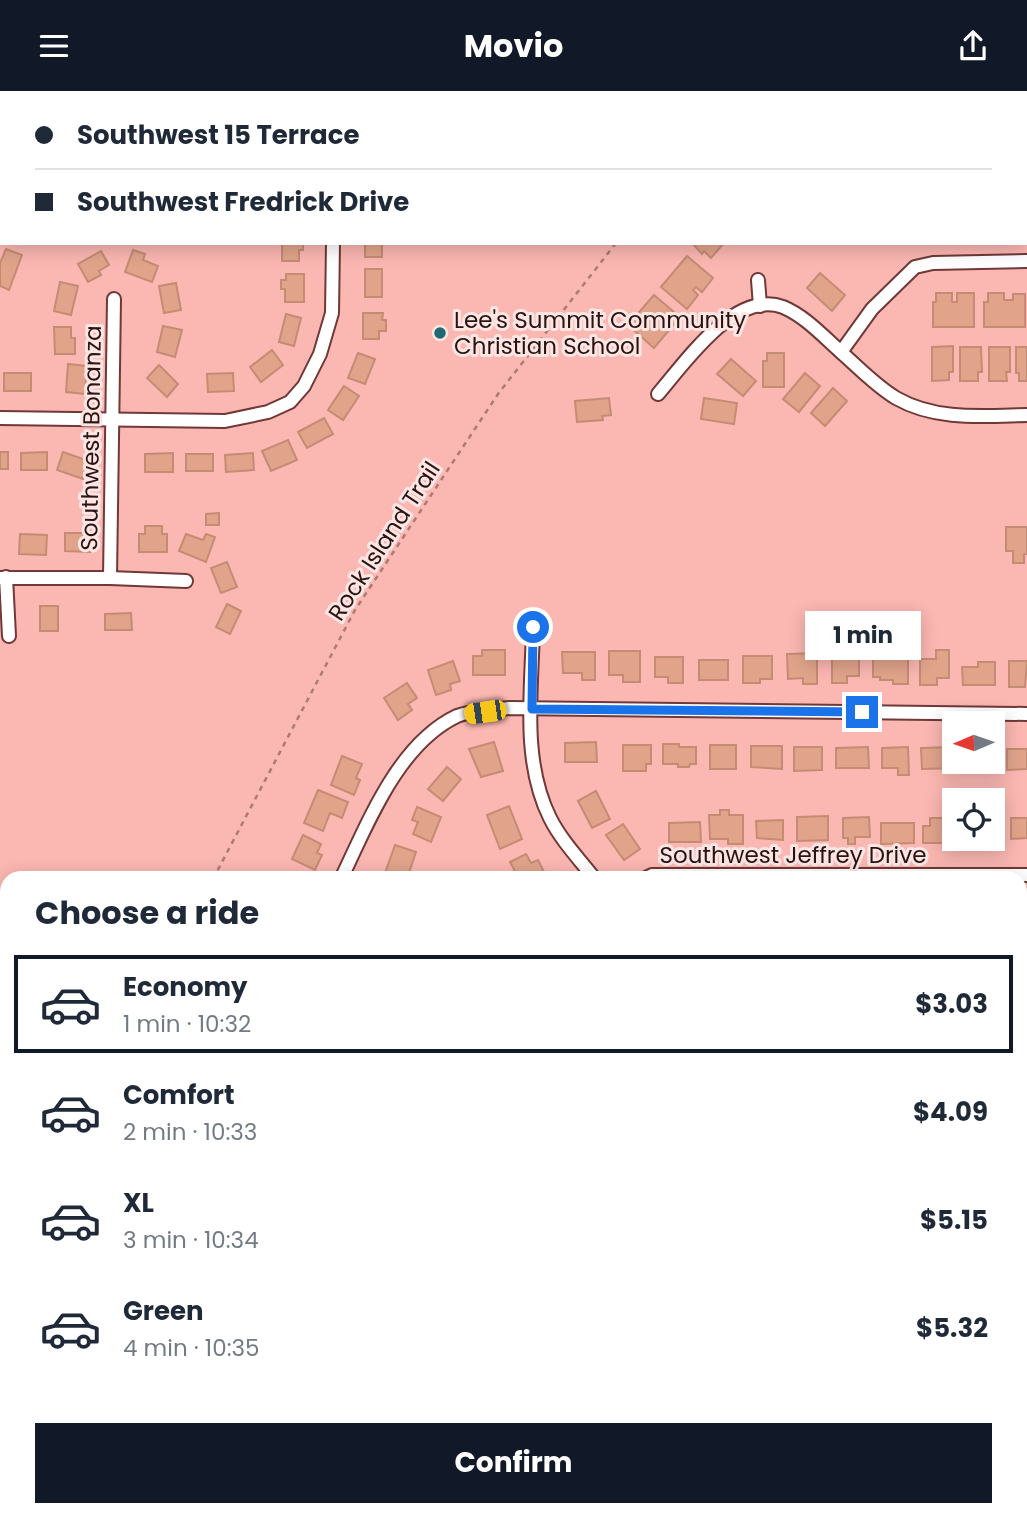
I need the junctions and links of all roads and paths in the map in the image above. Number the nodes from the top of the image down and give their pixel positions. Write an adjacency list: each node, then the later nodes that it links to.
1 (333, 245): 11 (street)
2 (614, 245): 19 (path, Rock Island Trail)
3 (1027, 261): 7 (street)
4 (758, 280): 6 (street)
5 (114, 299): 11 (street, Southwest Bonanza)
6 (760, 306): 7 (street); 8 (street)
7 (841, 352): 9 (street)
8 (658, 394)
9 (1027, 415)
10 (0, 418): 11 (street)
11 (114, 419): 13 (street, Southwest Bonanza)
12 (3, 577): 13 (street); 16 (street)
13 (110, 578): 14 (street)
14 (186, 581)
15 (533, 627): 17 (street)
16 (9, 636)
17 (532, 709): 18 (street); 20 (street); 21 (street)
18 (1027, 714)
19 (217, 871)
20 (345, 871)
21 (589, 871)

